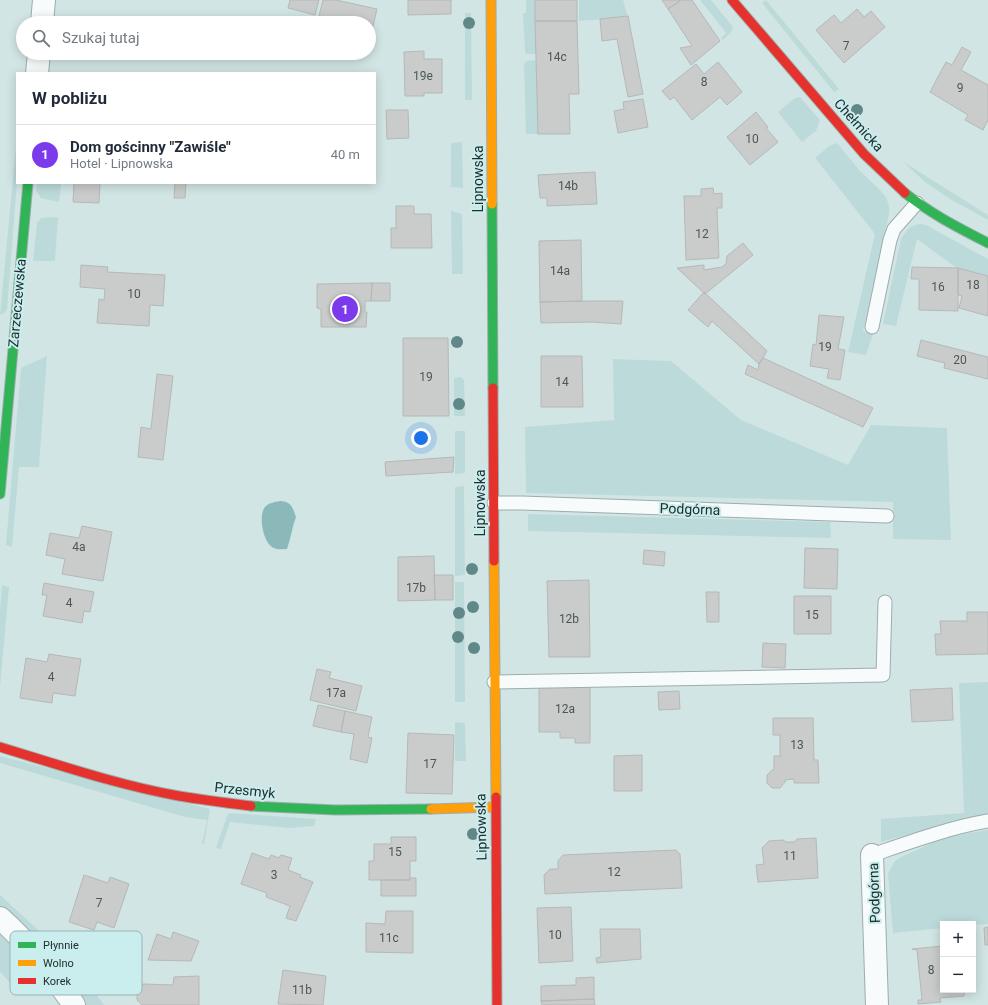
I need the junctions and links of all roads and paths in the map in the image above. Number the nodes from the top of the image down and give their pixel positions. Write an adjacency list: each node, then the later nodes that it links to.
1 (44, 0): 4 (street)
2 (491, 0): 12 (street, Lipnowska)
3 (732, 0): 8 (street, Chełmicka)
4 (43, 16)
5 (38, 60): 6 (street)
6 (37, 72)
7 (28, 184): 11 (street, Zarzeczewska)
8 (917, 203): 9 (street, Chełmicka); 10 (lane)
9 (988, 243)
10 (872, 327)
11 (0, 494)
12 (494, 503): 13 (lane, Podgórna); 15 (street, Lipnowska)
13 (887, 516)
14 (885, 602): 15 (lane)
15 (494, 682): 17 (street, Lipnowska)
16 (0, 747): 17 (street, Przesmyk)
17 (495, 807): 24 (street, Lipnowska)
18 (988, 821): 19 (lane, Podgórna)
19 (872, 855): 25 (street, Podgórna)
20 (0, 918): 21 (street)
21 (14, 931)
22 (66, 995): 23 (street)
23 (74, 1005)
24 (497, 1005)
25 (877, 1005)

